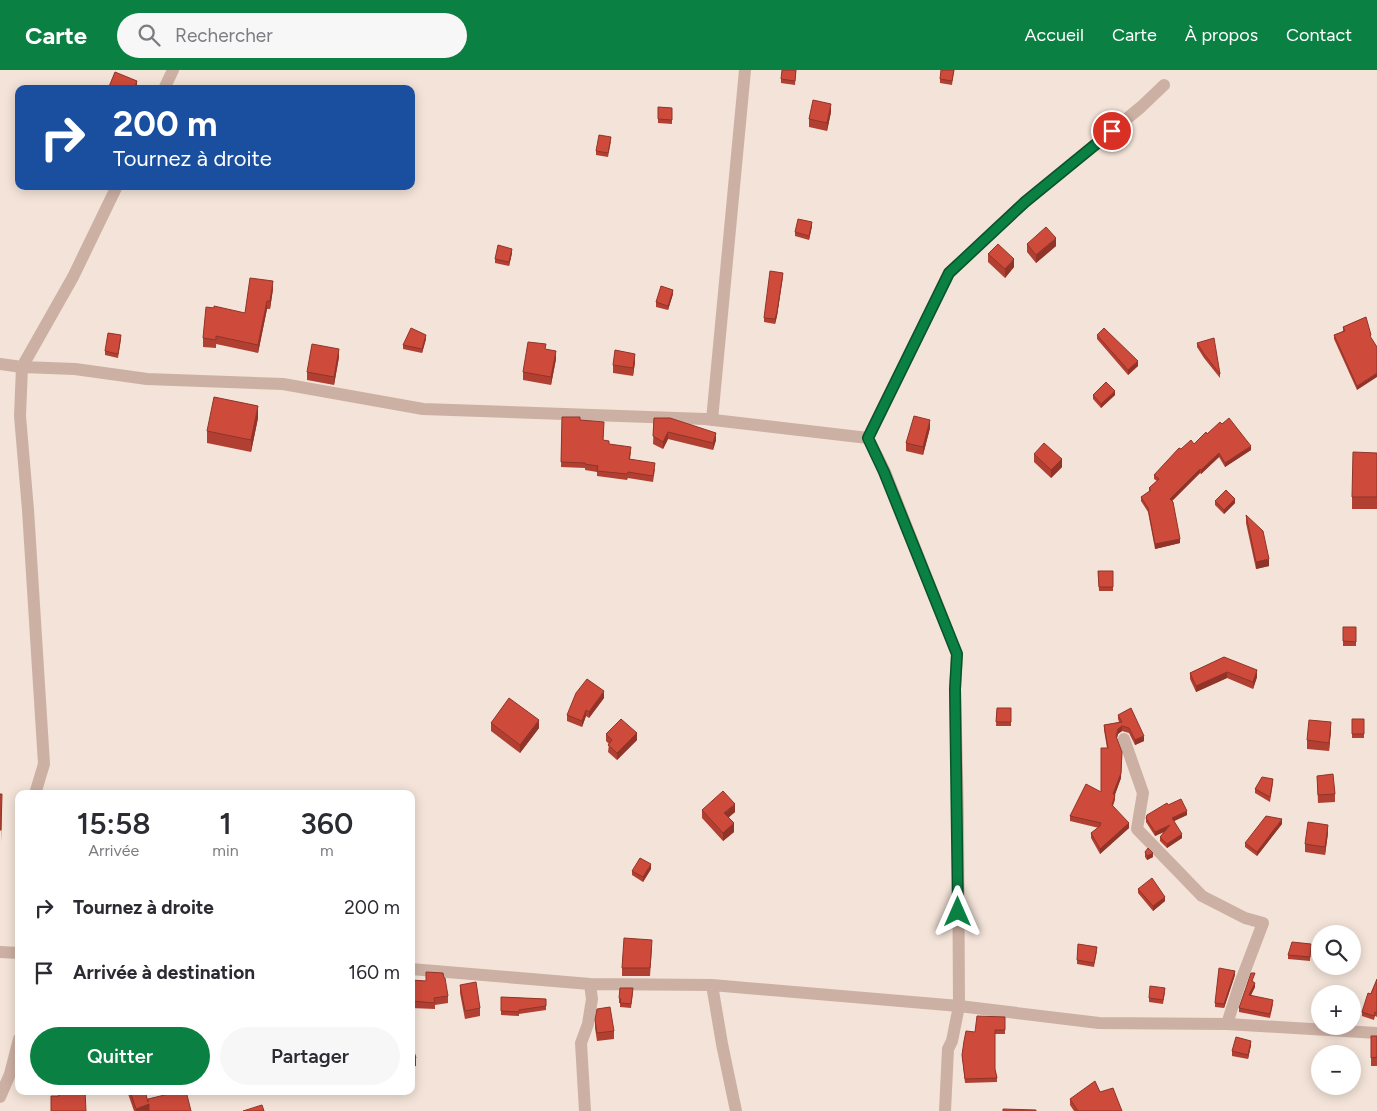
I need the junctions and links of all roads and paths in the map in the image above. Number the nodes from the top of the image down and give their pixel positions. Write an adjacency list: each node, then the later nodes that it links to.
1 (173, 70): 3 (street)
2 (745, 70): 8 (street)
3 (166, 85)
4 (1164, 85): 9 (street)
5 (115, 190): 7 (street)
6 (0, 364): 7 (street)
7 (22, 367): 8 (street); 11 (street)
8 (712, 420): 9 (street)
9 (868, 438): 17 (street)
10 (1124, 739): 18 (street)
11 (36, 790)
12 (0, 952): 13 (street)
13 (15, 953)
14 (415, 969): 15 (street)
15 (590, 984): 16 (street); 22 (street)
16 (712, 986): 17 (street); 23 (street)
17 (959, 1006): 18 (street); 24 (street)
18 (1227, 1024): 19 (street)
19 (1377, 1033)
20 (15, 1055): 21 (street)
21 (0, 1096)
22 (585, 1111)
23 (736, 1111)
24 (945, 1111)

